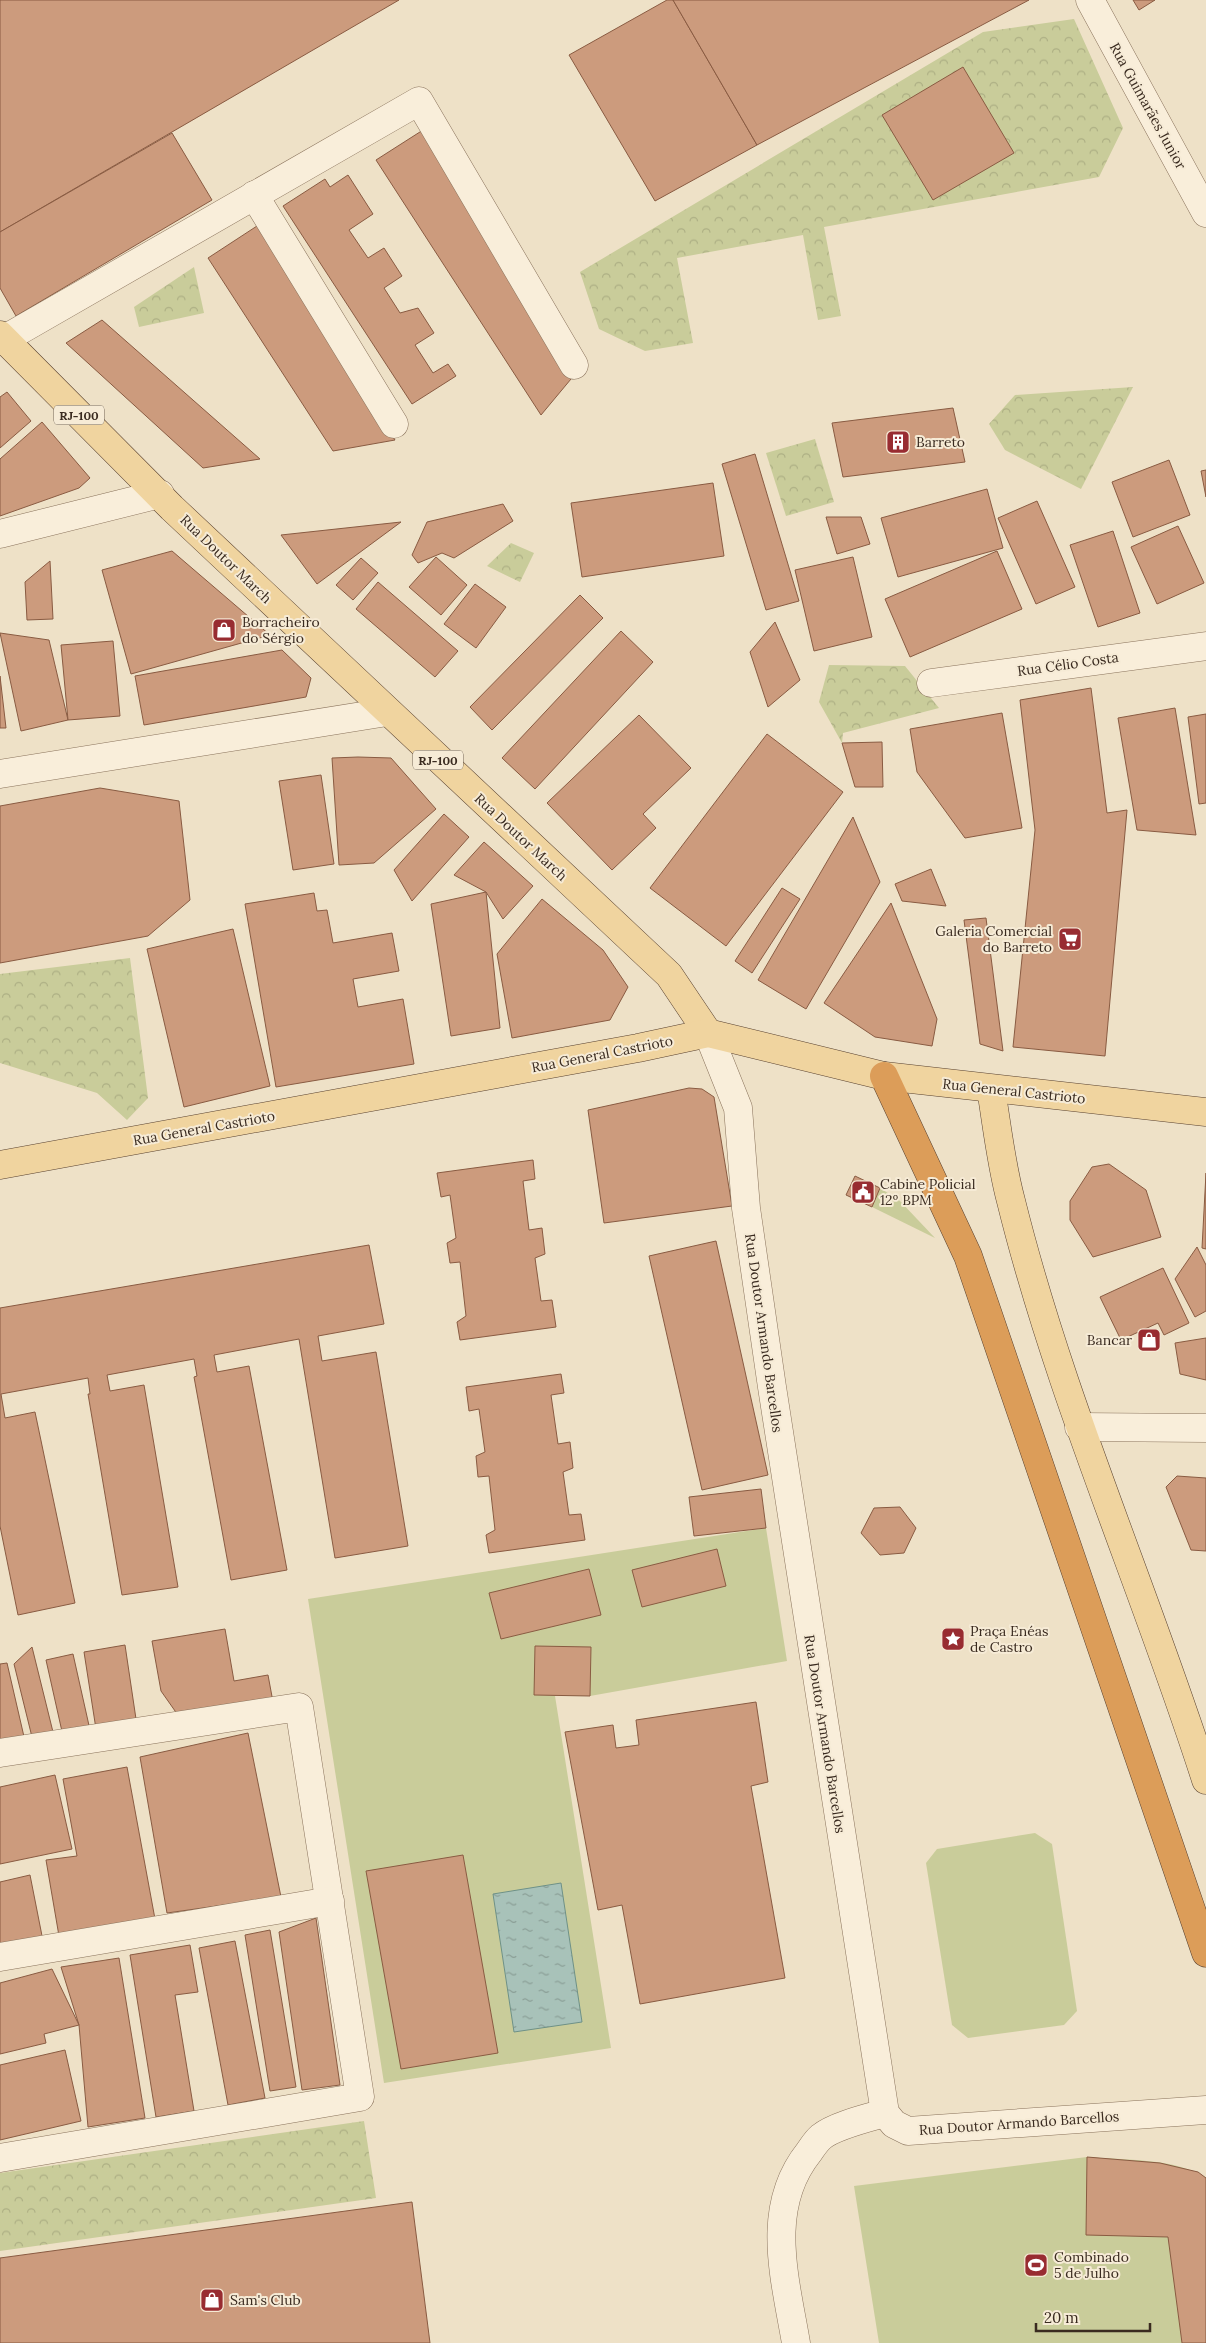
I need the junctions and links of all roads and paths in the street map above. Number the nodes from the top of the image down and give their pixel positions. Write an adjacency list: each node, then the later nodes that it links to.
1 (1090, 0): 3 (street, Rua Guimarães Junior)
2 (254, 195): 4 (street); 5 (street); 6 (street)
3 (1206, 212)
4 (2, 338): 7 (main road, Rua Doutor March / RJ-100)
5 (574, 365)
6 (394, 424)
7 (160, 494): 8 (street); 11 (main road, Rua Doutor March / RJ-100)
8 (0, 534)
9 (1206, 646): 10 (street, Rua Célio Costa)
10 (931, 684)
11 (387, 712): 12 (street); 13 (main road, Rua Doutor March / RJ-100)
12 (0, 774)
13 (708, 1033): 14 (main road, Rua General Castrioto); 17 (main road, Rua General Castrioto); 26 (street, Rua Doutor Armando Barcellos)
14 (884, 1076): 15 (main road, Rua General Castrioto); 23 (highway)
15 (991, 1089): 16 (main road, Rua General Castrioto); 18 (main road)
16 (1206, 1112)
17 (0, 1165)
18 (1079, 1427): 19 (street); 21 (main road)
19 (1206, 1428)
20 (0, 1753): 22 (street)
21 (1204, 1769)
22 (330, 1900): 24 (street); 27 (street)
23 (1206, 1953)
24 (0, 1957)
25 (1206, 2110): 26 (street, Rua Doutor Armando Barcellos)
26 (885, 2113): 28 (street)
27 (0, 2158)
28 (796, 2343)

